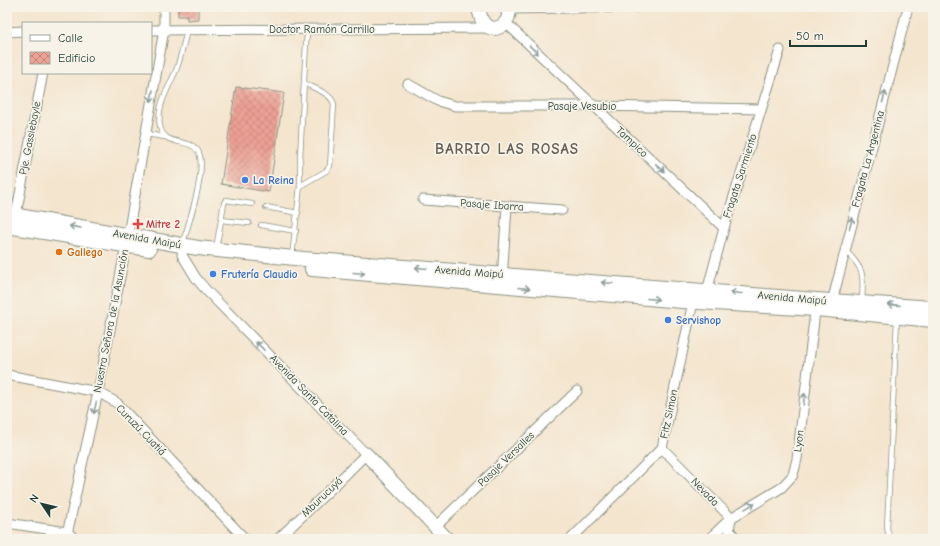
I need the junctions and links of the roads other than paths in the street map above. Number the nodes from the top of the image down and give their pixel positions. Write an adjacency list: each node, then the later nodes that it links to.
1 (164, 7): 10 (street, Nuestra Señora de la Asunción)
2 (637, 7): 4 (street)
3 (908, 7): 38 (street, Fragata La Argentina, one-way to 3)
4 (507, 8): 6 (street)
5 (480, 9): 7 (street)
6 (506, 23): 7 (street); 18 (street, Tampico, one-way to 18)
7 (492, 28): 8 (street, Doctor Ramón Carrillo)
8 (308, 29): 11 (street, Doctor Ramón Carrillo); 16 (lane)
9 (152, 30): 10 (street, Doctor Ramón Carrillo)
10 (164, 30): 11 (street, Doctor Ramón Carrillo); 20 (street, Nuestra Señora de la Asunción, one-way to 20)
11 (186, 30): 21 (lane)
12 (7, 32): 13 (street)
13 (22, 32)
14 (780, 50): 19 (street, Fragata Sarmiento)
15 (43, 74): 30 (street, Pje. Gassiebayle)
16 (304, 83): 22 (lane); 22 (lane)
17 (408, 84): 18 (street, Pasaje Vesubio)
18 (594, 106): 19 (street, Pasaje Vesubio); 33 (street, Tampico, one-way to 33)
19 (761, 109): 33 (street, Fragata Sarmiento)
20 (146, 134): 21 (lane); 35 (street, Nuestra Señora de la Asunción)
21 (165, 137): 36 (lane)
22 (300, 186): 28 (lane)
23 (423, 200): 26 (street, Pasaje Ibarra)
24 (252, 204): 29 (lane)
25 (266, 207): 28 (lane)
26 (508, 207): 27 (street, Pasaje Ibarra); 40 (street)
27 (562, 210)
28 (298, 212): 34 (lane)
29 (221, 220): 31 (lane); 37 (lane)
30 (11, 221): 35 (main road, Avenida Maipú)
31 (250, 223)
32 (261, 225): 34 (lane)
33 (724, 228): 41 (street, Fragata Sarmiento)
34 (296, 231): 39 (lane)
35 (127, 241): 36 (main road, Avenida Maipú); 50 (street, Nuestra Señora de la Asunción)
36 (182, 250): 37 (main road, Avenida Maipú); 40 (main road, Avenida Maipú, one-way to 40); 52 (street, Avenida Santa Catalina, one-way to 36)
37 (216, 250): 39 (main road, Avenida Maipú)
38 (844, 250): 43 (street, Fragata La Argentina); 44 (lane)
39 (291, 258): 40 (main road, Avenida Maipú, one-way to 39)
40 (502, 280): 41 (main road, Avenida Maipú)
41 (701, 298): 42 (main road, Avenida Maipú); 51 (street, Fitz Simon)
42 (816, 305): 43 (main road, Avenida Maipú); 53 (street, Lyon, one-way to 42)
43 (831, 306): 44 (main road, Avenida Maipú)
44 (862, 308): 45 (main road, Avenida Maipú, one-way to 44); 46 (main road, Avenida Maipú)
45 (933, 308)
46 (898, 317): 47 (main road, Avenida Maipú); 64 (lane)
47 (933, 320)
48 (7, 375): 50 (street, Curuzú Cuatiá)
49 (577, 391): 55 (street, Pasaje Versalles)
50 (98, 392): 56 (street, Nuestra Señora de la Asunción, one-way to 56); 58 (street, Curuzú Cuatiá)
51 (662, 448): 53 (street, Nevada); 61 (street, Fitz Simon)
52 (366, 454): 55 (street, Avenida Santa Catalina); 59 (street, Mburucuyá)
53 (730, 518): 62 (street, Lyon); 63 (street)
54 (7, 523): 56 (street)
55 (435, 527): 60 (street, Avenida Santa Catalina)
56 (67, 536): 57 (street)
57 (75, 539)
58 (245, 539)
59 (278, 539)
60 (447, 539)
61 (571, 539)
62 (709, 539)
63 (737, 539)
64 (890, 539)

